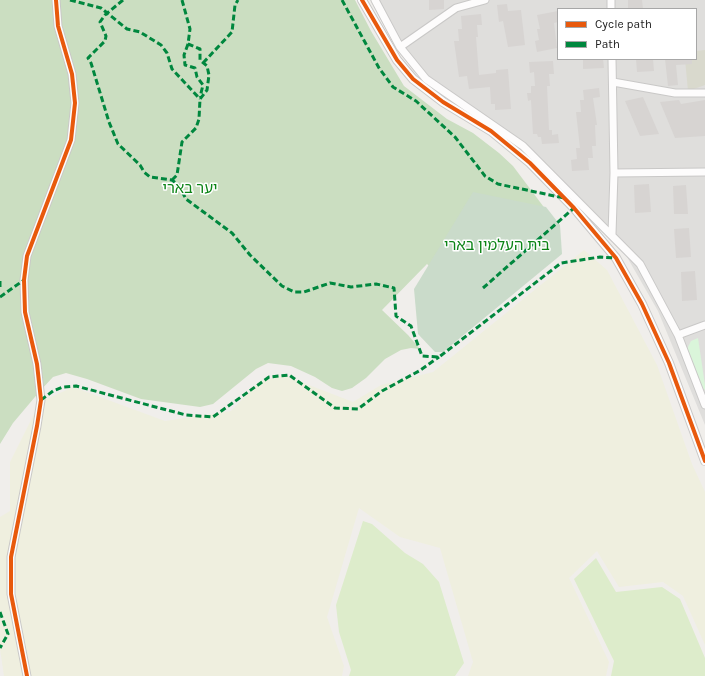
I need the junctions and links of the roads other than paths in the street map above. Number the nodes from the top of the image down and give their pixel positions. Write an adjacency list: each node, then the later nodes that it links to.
1 (56, 0): 16 (street)
2 (362, 0): 15 (street)
3 (375, 0): 5 (street)
4 (485, 0): 5 (street)
5 (400, 47): 11 (street)
6 (612, 60): 7 (street)
7 (613, 82): 8 (street); 10 (street)
8 (705, 93)
9 (705, 172): 10 (street)
10 (614, 173): 11 (street)
11 (612, 234): 13 (street)
12 (705, 325): 13 (street)
13 (678, 335): 14 (street)
14 (705, 405)
15 (705, 461)
16 (27, 676)

